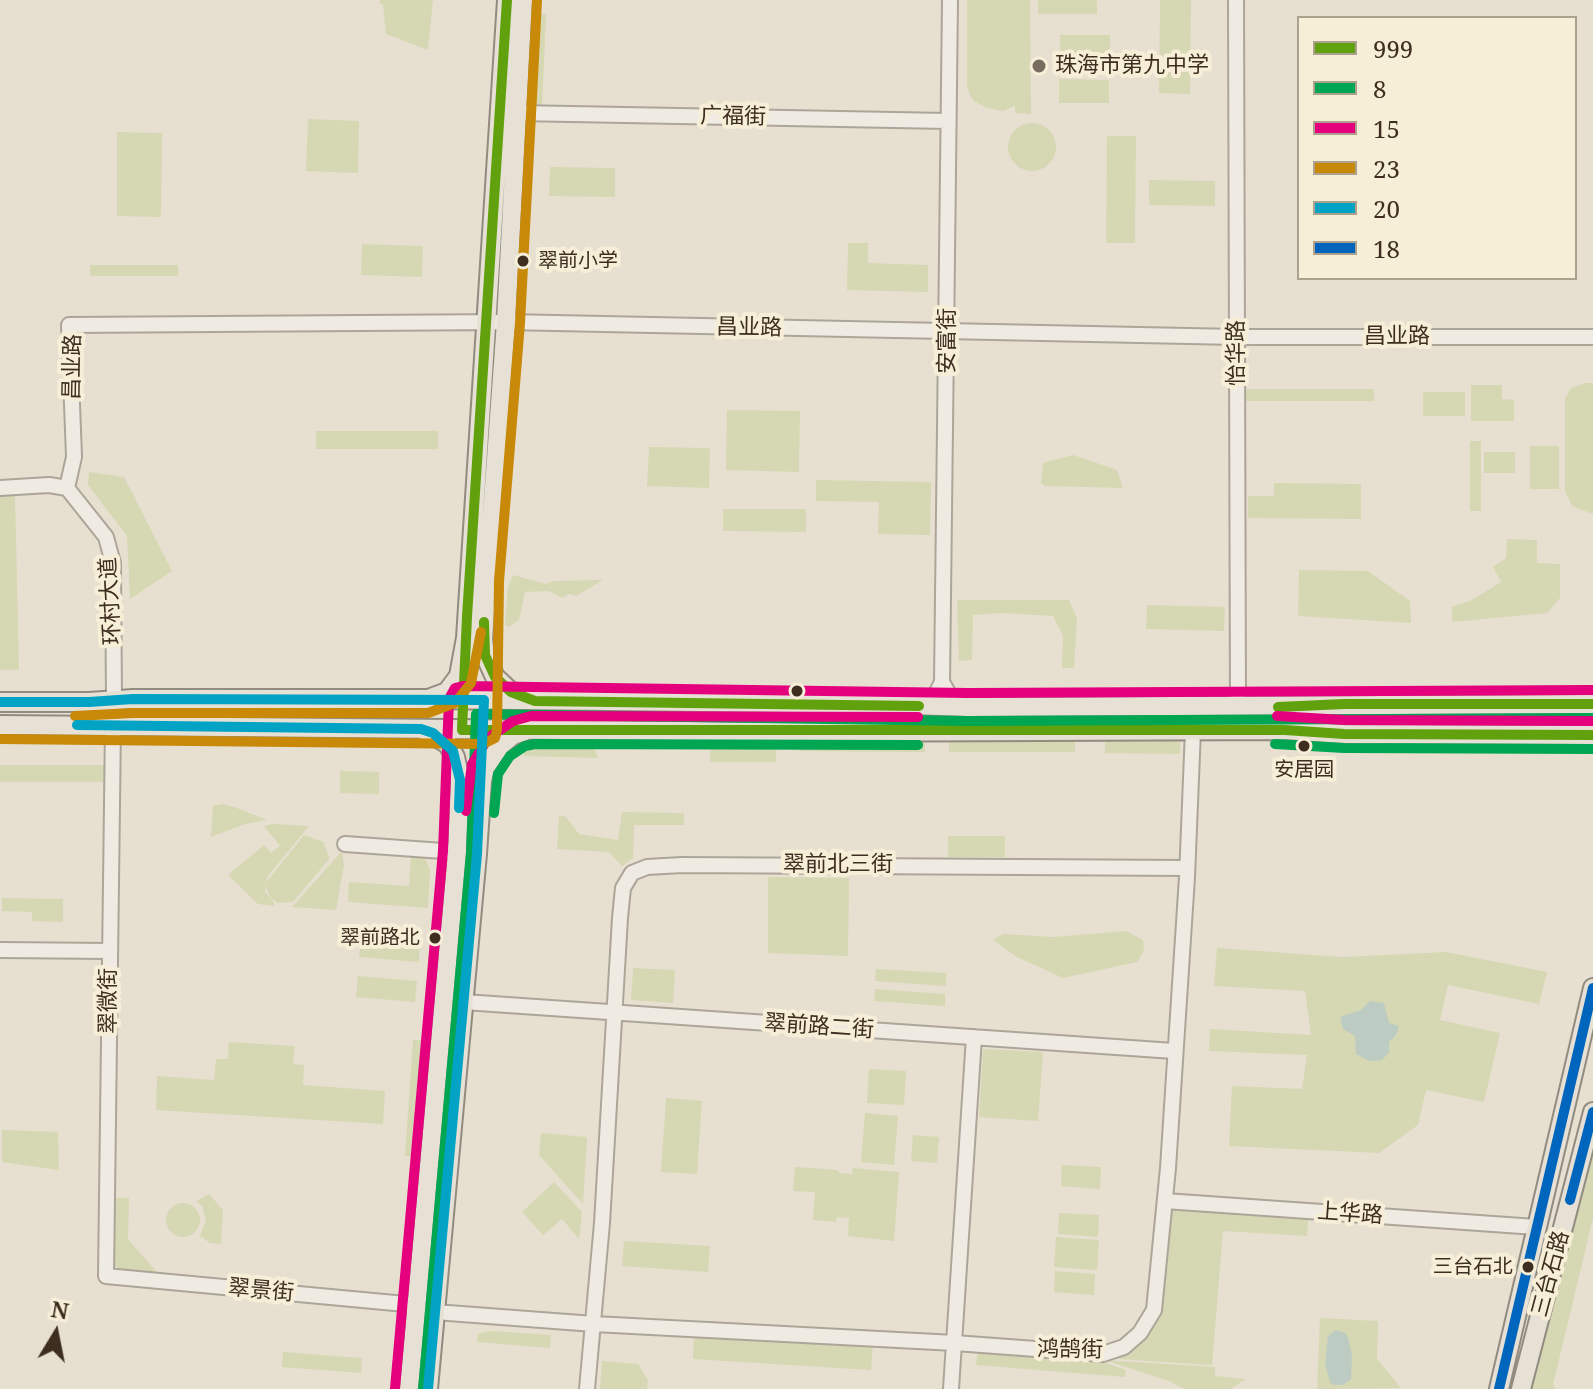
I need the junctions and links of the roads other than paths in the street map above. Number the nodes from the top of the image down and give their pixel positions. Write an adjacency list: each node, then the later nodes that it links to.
1 (507, 0): 8 (main road)
2 (523, 0): 5 (main road)
3 (950, 0): 6 (street, 安富街)
4 (1236, 0): 10 (street, 怡华路)
5 (517, 113): 6 (street, 广福街); 7 (main road)
6 (948, 121): 9 (street, 安富街)
7 (506, 322): 8 (street, 昌业路); 9 (street, 昌业路); 14 (main road)
8 (486, 323): 13 (street, 昌业路); 14 (main road)
9 (948, 332): 10 (street, 昌业路); 15 (street, 安富街)
10 (1237, 337): 11 (street, 昌业路); 23 (street, 怡华路)
11 (1593, 337)
12 (0, 488): 13 (street)
13 (67, 488): 17 (street, 环村大道)
14 (475, 639): 16 (main road); 18 (main road)
15 (942, 682): 22 (street); 24 (street)
16 (425, 699): 17 (main road); 18 (main road)
17 (114, 700): 19 (main road)
18 (535, 701): 22 (main road)
19 (0, 702)
20 (1592, 704): 21 (main road)
21 (1321, 705): 23 (main road); 30 (main road)
22 (921, 706): 24 (main road)
23 (1238, 706): 24 (main road)
24 (968, 707)
25 (0, 725): 26 (main road)
26 (113, 726): 27 (main road); 36 (street, 翠微街)
27 (421, 729): 28 (main road); 33 (main road)
28 (534, 730): 29 (main road); 38 (main road)
29 (1193, 730): 30 (main road); 34 (street, 鸿鹄街)
30 (1321, 732): 31 (main road)
31 (1592, 735)
32 (345, 844): 33 (street)
33 (457, 852): 48 (main road)
34 (1187, 872): 39 (street, 翠前北三街); 42 (street, 鸿鹄街)
35 (0, 950): 36 (street)
36 (109, 951): 47 (street, 翠微街)
37 (1593, 988): 43 (main road, 三台石路)
38 (464, 1002): 39 (street, 翠前路二街); 49 (main road)
39 (616, 1013): 41 (street, 翠前路二街); 50 (street, 翠前北三街)
40 (1593, 1025): 43 (main road)
41 (974, 1037): 42 (street, 翠前路二街); 51 (street)
42 (1174, 1051): 45 (street, 鸿鹄街)
43 (1565, 1103): 46 (main road, 三台石路)
44 (1593, 1112): 57 (main road, 三台石路)
45 (1165, 1201): 46 (street, 上华路); 51 (street, 鸿鹄街)
46 (1536, 1227): 56 (main road, 三台石路)
47 (106, 1276): 48 (street, 翠景街)
48 (416, 1305): 52 (main road)
49 (435, 1312): 50 (street, 鸿鹄街); 53 (main road)
50 (594, 1324): 51 (street, 鸿鹄街); 54 (street, 翠前北三街)
51 (955, 1343): 55 (street)
52 (409, 1389)
53 (428, 1389)
54 (587, 1389)
55 (951, 1389)
56 (1499, 1389)
57 (1521, 1389)

